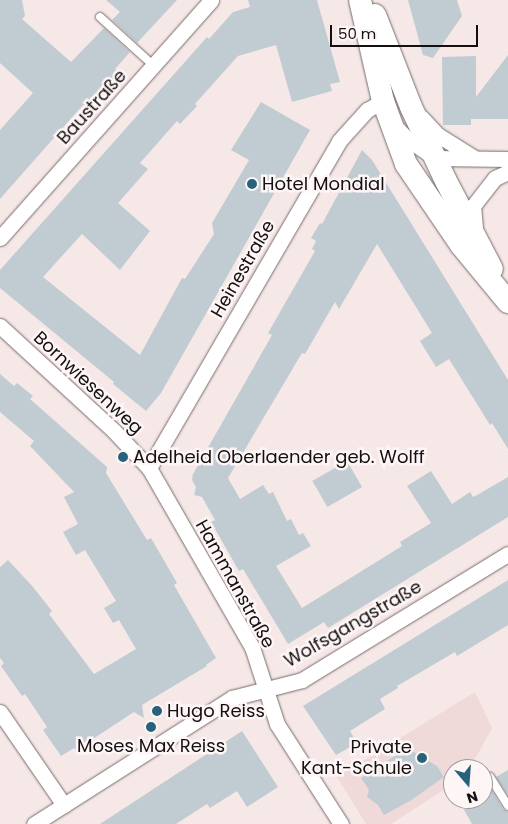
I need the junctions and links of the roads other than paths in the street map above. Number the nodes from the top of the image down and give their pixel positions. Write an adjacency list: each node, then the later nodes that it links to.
1 (211, 0): 5 (street, Baustraße)
2 (360, 0): 6 (main road)
3 (370, 0): 7 (main road)
4 (100, 17): 5 (lane)
5 (153, 65): 14 (street, Baustraße)
6 (384, 101): 8 (main road); 17 (street, Heinestraße)
7 (411, 107): 9 (street); 10 (main road)
8 (392, 124): 10 (street); 15 (main road)
9 (473, 157): 10 (street); 11 (street)
10 (434, 158): 13 (main road)
11 (508, 159)
12 (508, 172): 13 (street)
13 (475, 234): 15 (main road)
14 (0, 238)
15 (507, 301)
16 (1, 329): 17 (street, Bornwiesenweg)
17 (149, 468): 19 (street, Hammanstraße)
18 (508, 554): 19 (street, Wolfsgangstraße)
19 (266, 689): 22 (street, Wolfsgangstraße); 25 (street, Hammanstraße)
20 (0, 712): 22 (street)
21 (493, 782): 23 (lane)
22 (64, 805): 24 (street, Wolfsgangstraße)
23 (508, 806)
24 (34, 824)
25 (341, 824)

